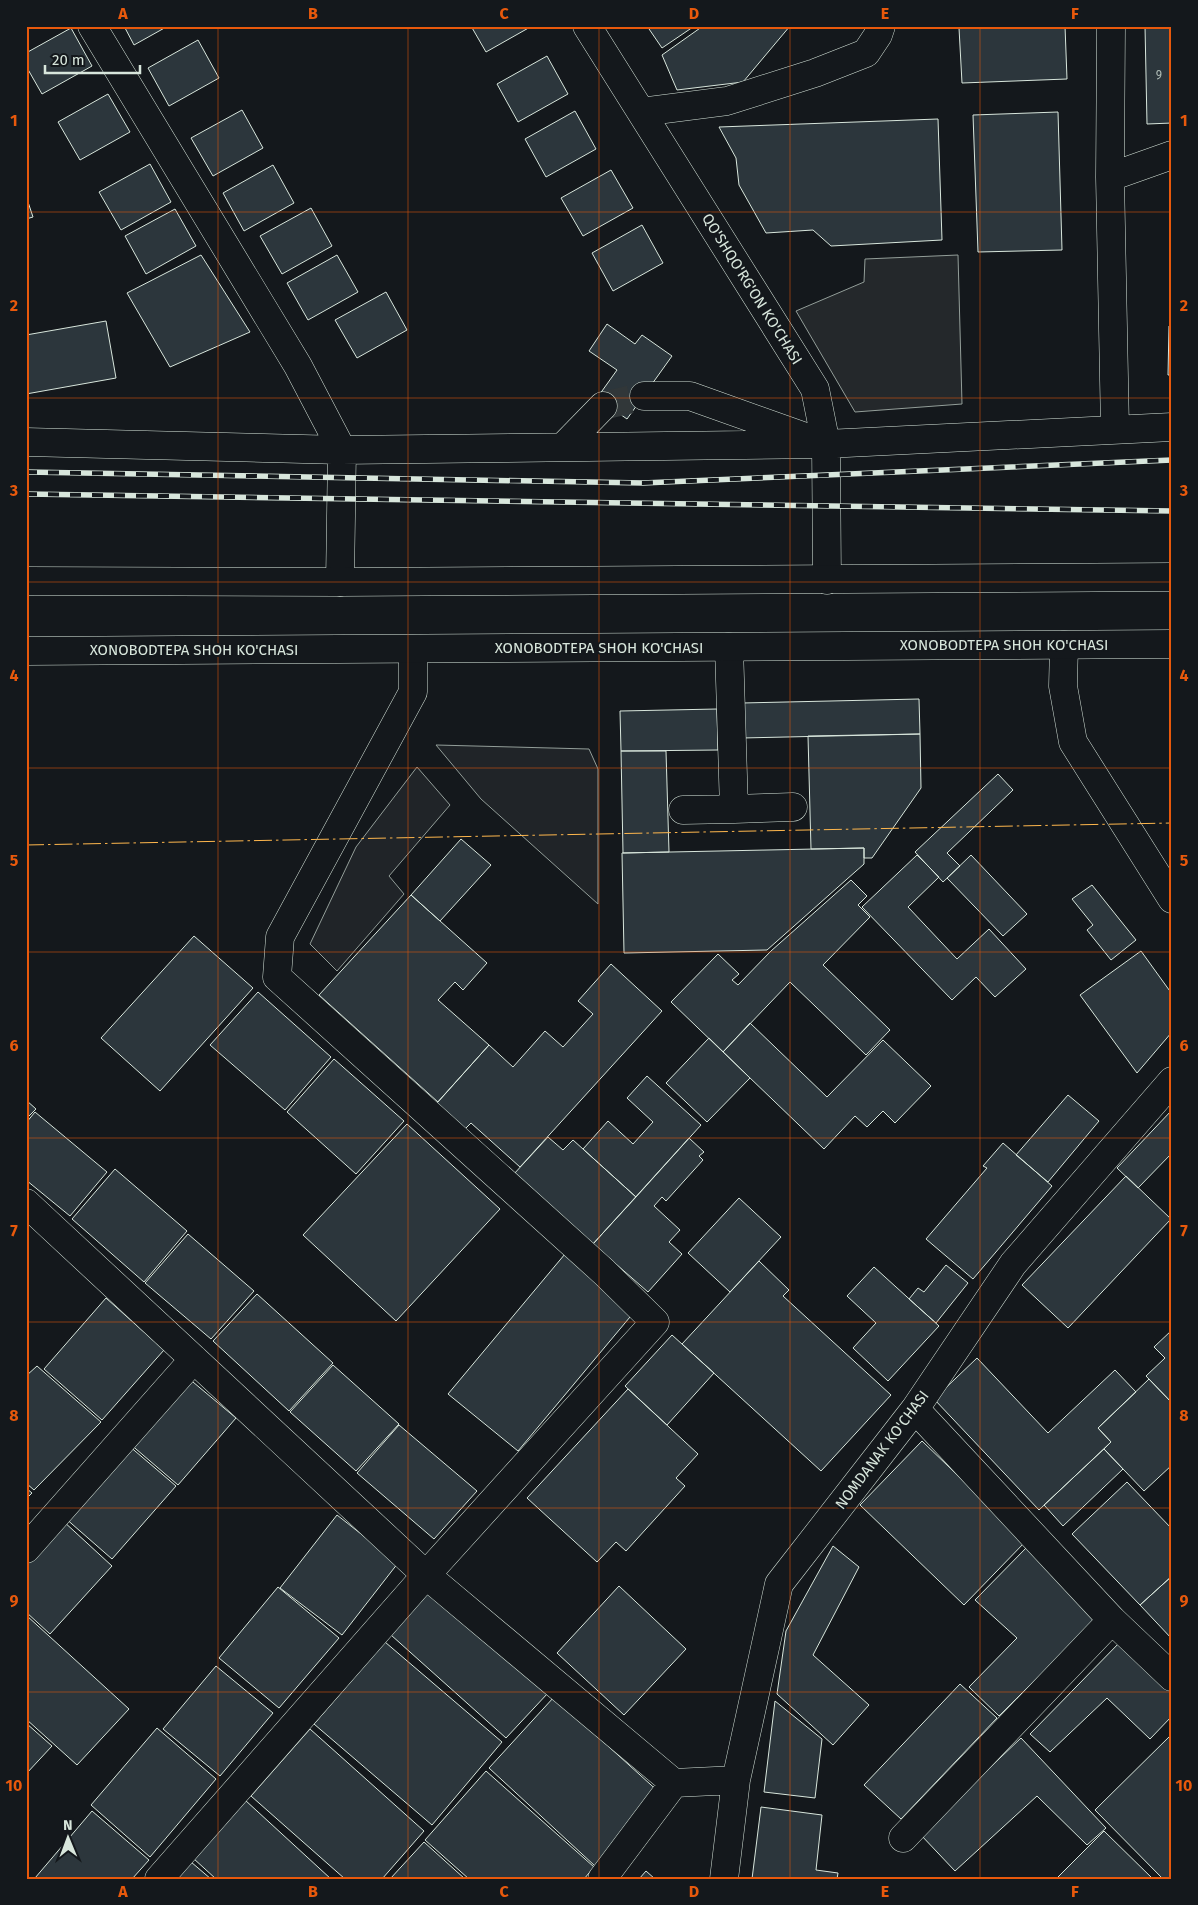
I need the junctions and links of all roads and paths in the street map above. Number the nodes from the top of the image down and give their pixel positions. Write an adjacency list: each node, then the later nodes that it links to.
1 (92, 26): 15 (main road)
2 (587, 26): 5 (main road, QO'SHQO'RG'ON KO'CHASI)
3 (881, 26): 5 (main road)
4 (1111, 26): 7 (main road)
5 (641, 112): 13 (main road, QO'SHQO'RG'ON KO'CHASI)
6 (1172, 155): 7 (main road)
7 (1110, 177): 11 (main road)
8 (644, 396): 13 (main road)
9 (603, 406): 14 (main road)
10 (1172, 427): 11 (main road)
11 (1115, 429): 13 (main road)
12 (26, 442): 15 (main road)
13 (826, 444): 14 (main road); 17 (main road, QO'SHQO'RG'ON KO'CHASI)
14 (563, 447): 15 (main road)
15 (342, 450): 19 (main road)
16 (1172, 577): 17 (main road)
17 (827, 580): 19 (main road)
18 (26, 581): 19 (main road)
19 (340, 582)
20 (1172, 644): 21 (main road, XONOBODTEPA SHOH KO'CHASI)
21 (1064, 645): 22 (main road, XONOBODTEPA SHOH KO'CHASI); 28 (main road)
22 (729, 647): 23 (main road, XONOBODTEPA SHOH KO'CHASI); 26 (main road)
23 (413, 649): 24 (main road, XONOBODTEPA SHOH KO'CHASI); 34 (main road)
24 (26, 651)
25 (793, 807): 26 (main road)
26 (734, 809): 27 (main road)
27 (683, 810)
28 (1172, 899)
29 (1172, 1081): 32 (main road, NOMDANAK KO'CHASI)
30 (26, 1203): 31 (main road)
31 (194, 1359): 33 (main road); 34 (main road)
32 (915, 1409): 35 (main road); 37 (main road, NOMDANAK KO'CHASI)
33 (26, 1549)
34 (426, 1575): 38 (main road); 40 (main road)
35 (1112, 1620): 36 (main road); 39 (main road)
36 (1172, 1677)
37 (736, 1780): 38 (main road); 42 (main road, NOMDANAK KO'CHASI)
38 (674, 1783): 41 (main road)
39 (903, 1838)
40 (159, 1879)
41 (602, 1879)
42 (724, 1879)

